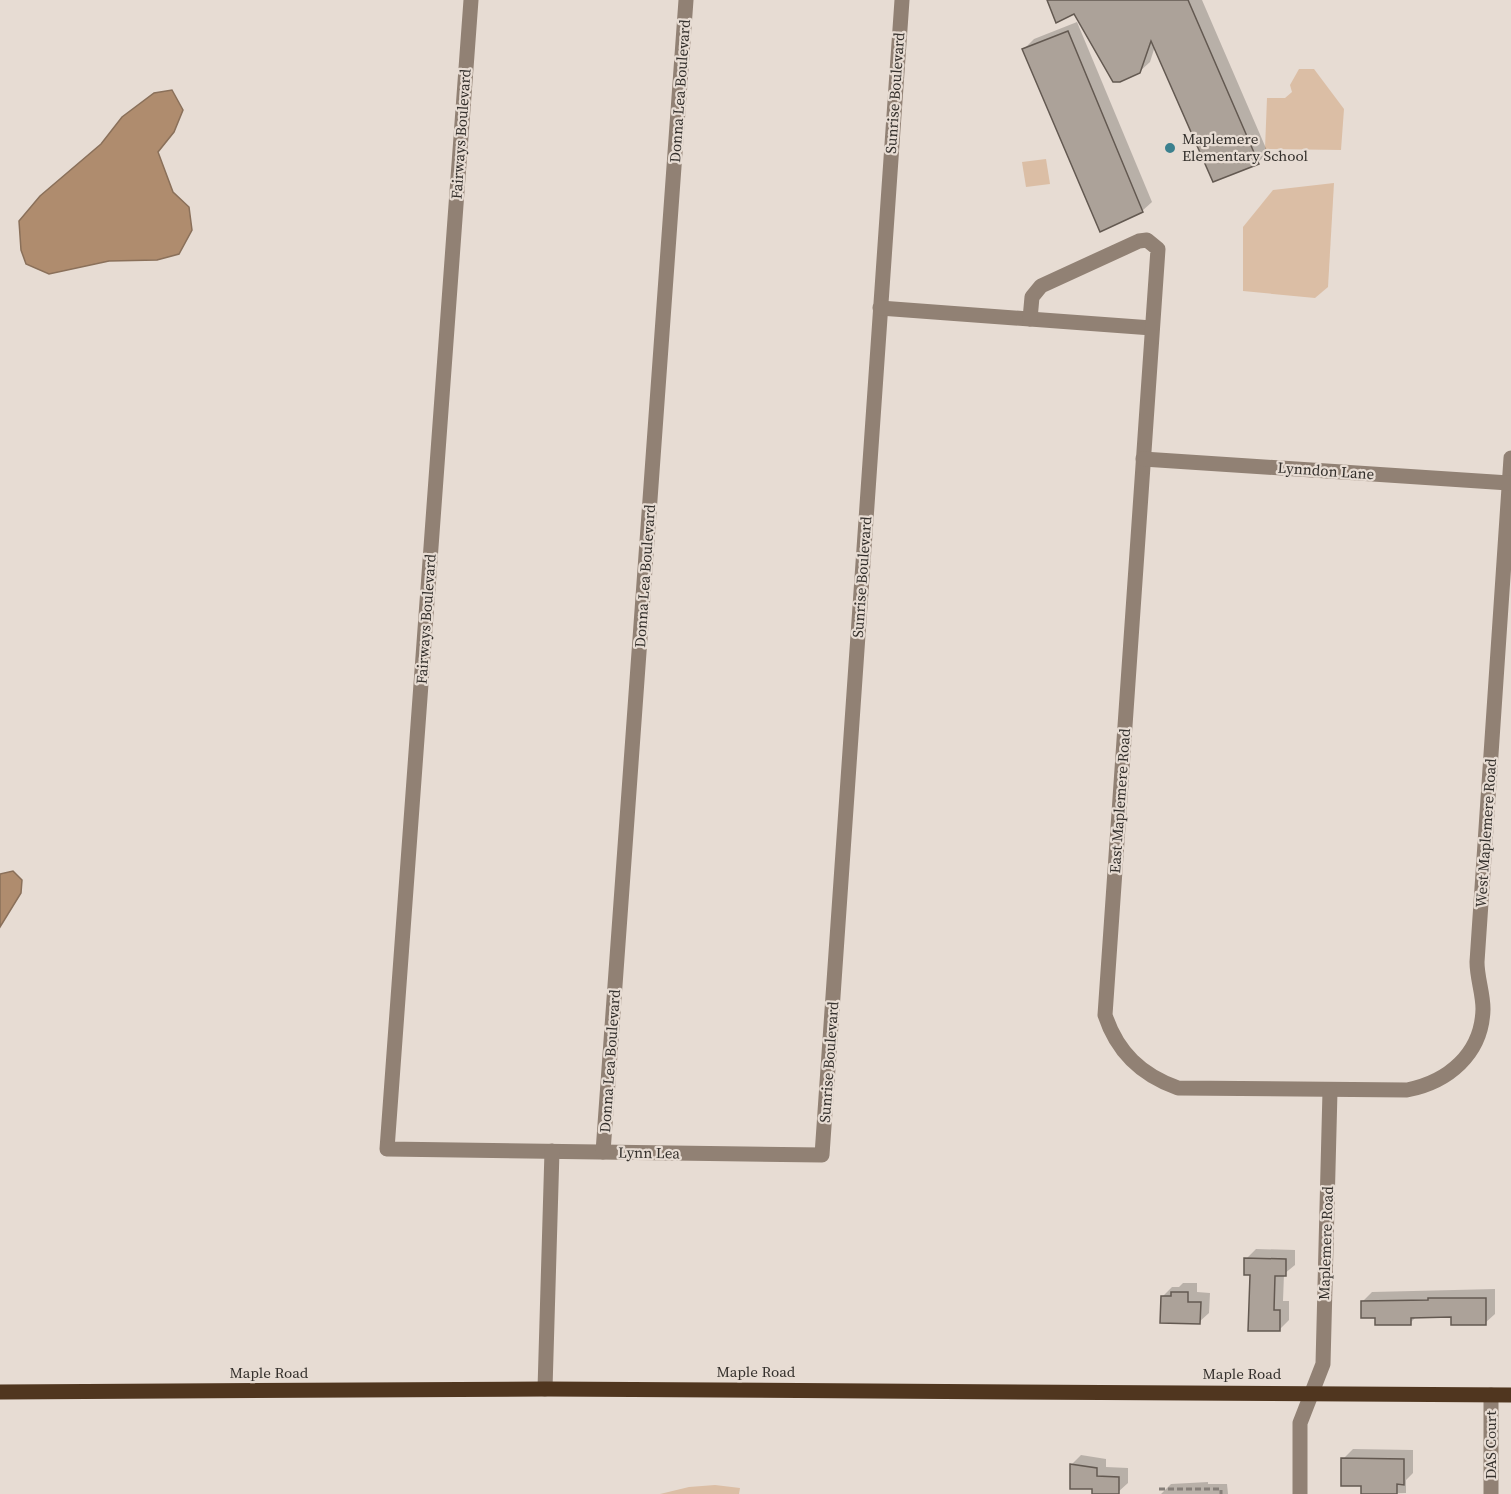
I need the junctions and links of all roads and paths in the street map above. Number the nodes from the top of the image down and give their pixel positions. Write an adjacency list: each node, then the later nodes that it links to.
1 (471, 0): 11 (street, Fairways Boulevard)
2 (686, 0): 13 (street, Donna Lea Boulevard)
3 (902, 0): 4 (street, Sunrise Boulevard)
4 (880, 308): 5 (street); 14 (street, Sunrise Boulevard)
5 (1030, 319): 6 (street); 6 (street, East Maplemere Road)
6 (1152, 328): 8 (street, East Maplemere Road)
7 (1511, 458): 9 (street, West Maplemere Road)
8 (1143, 459): 9 (street, Lynndon Lane); 10 (street, East Maplemere Road)
9 (1509, 483): 10 (street, West Maplemere Road)
10 (1330, 1091): 17 (street, Maplemere Road)
11 (476, 1150): 12 (street, Lynn Lea)
12 (552, 1151): 13 (street, Lynn Lea); 15 (street)
13 (603, 1152): 14 (street, Lynn Lea)
14 (822, 1155)
15 (545, 1389): 16 (main road, Maple Road); 17 (main road, Maple Road)
16 (0, 1392)
17 (1312, 1393): 18 (main road, Maple Road); 23 (street, Maplemere Road)
18 (1491, 1395): 19 (main road, Maple Road); 24 (street, DAS Court)
19 (1511, 1395)
20 (1159, 1489): 21 (path)
21 (1170, 1492): 22 (path)
22 (1221, 1494)
23 (1300, 1494)
24 (1491, 1494)

